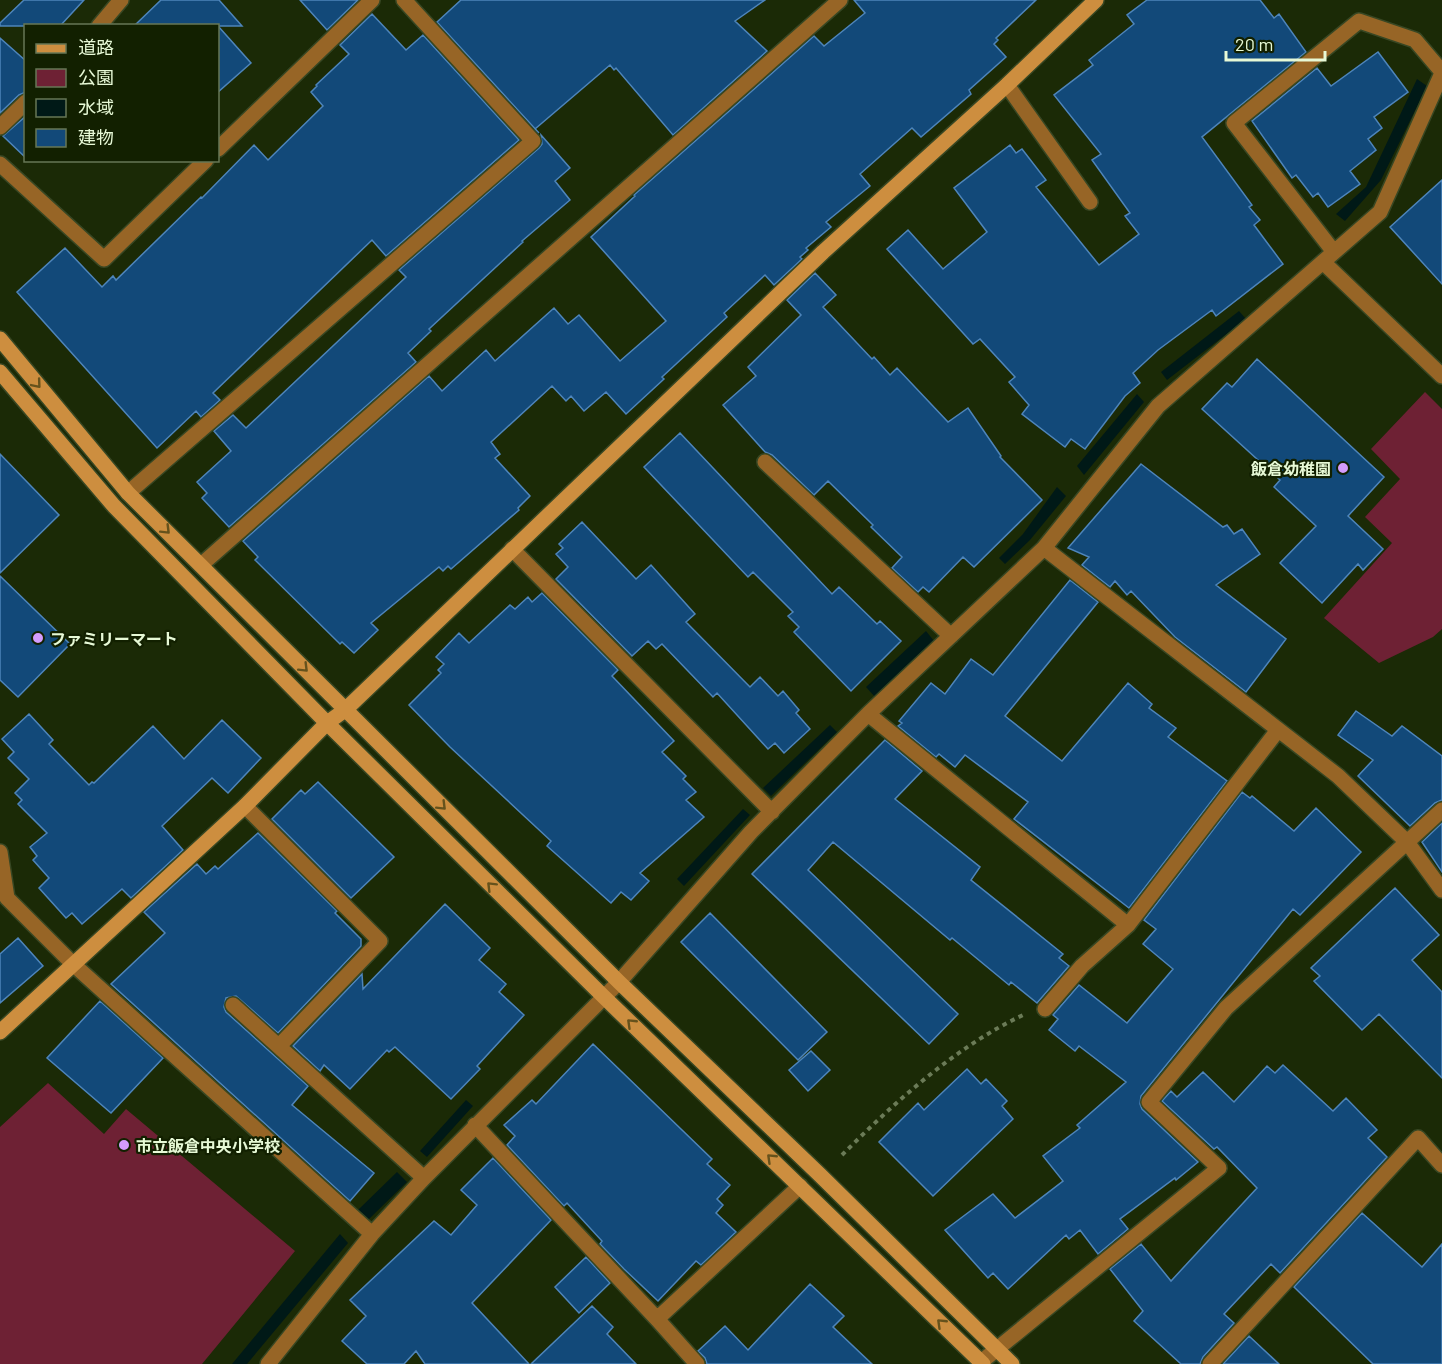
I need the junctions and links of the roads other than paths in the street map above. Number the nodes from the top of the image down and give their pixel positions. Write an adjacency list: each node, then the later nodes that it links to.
1 (122, 0): 6 (street)
2 (372, 0): 11 (street)
3 (404, 0): 20 (street)
4 (840, 0): 23 (street)
5 (1096, 0): 8 (street)
6 (101, 24)
7 (1442, 72): 15 (street); 15 (street)
8 (1007, 85): 14 (street); 22 (street)
9 (24, 104): 10 (street)
10 (0, 127)
11 (219, 148)
12 (204, 162): 13 (street)
13 (0, 164)
14 (1089, 201)
15 (1328, 257): 18 (street); 21 (street)
16 (0, 339): 20 (street, one-way to 20)
17 (0, 372): 27 (street)
18 (1442, 376)
19 (765, 462): 24 (street)
20 (128, 493): 23 (street, one-way to 23)
21 (1044, 548): 24 (street); 28 (street)
22 (512, 549): 25 (street); 31 (street)
23 (201, 565): 25 (street, one-way to 25)
24 (951, 636): 26 (street)
25 (345, 710): 27 (street); 37 (street, one-way to 37)
26 (868, 714): 31 (street); 35 (street)
27 (327, 723): 29 (street); 38 (street, one-way to 27)
28 (1278, 730): 32 (street); 35 (street)
29 (244, 806): 36 (street); 42 (street)
30 (1442, 810): 32 (street)
31 (772, 812): 37 (street)
32 (1407, 842): 34 (street); 49 (street)
33 (0, 852): 36 (street)
34 (1442, 890)
35 (1128, 925): 40 (street)
36 (73, 964): 41 (street); 47 (street)
37 (619, 982): 38 (street); 49 (street)
38 (604, 997): 43 (street); 46 (street, one-way to 38)
39 (233, 1005): 42 (street)
40 (1045, 1009)
41 (0, 1032)
42 (279, 1046): 45 (street)
43 (475, 1125): 45 (street); 48 (street)
44 (1442, 1165): 54 (street)
45 (424, 1178): 47 (street)
46 (800, 1186): 48 (street); 50 (street, one-way to 46)
47 (372, 1234): 51 (street)
48 (657, 1319): 52 (street)
49 (996, 1349): 50 (street); 53 (street)
50 (982, 1363)
51 (268, 1364)
52 (697, 1364)
53 (1012, 1364)
54 (1210, 1364)

